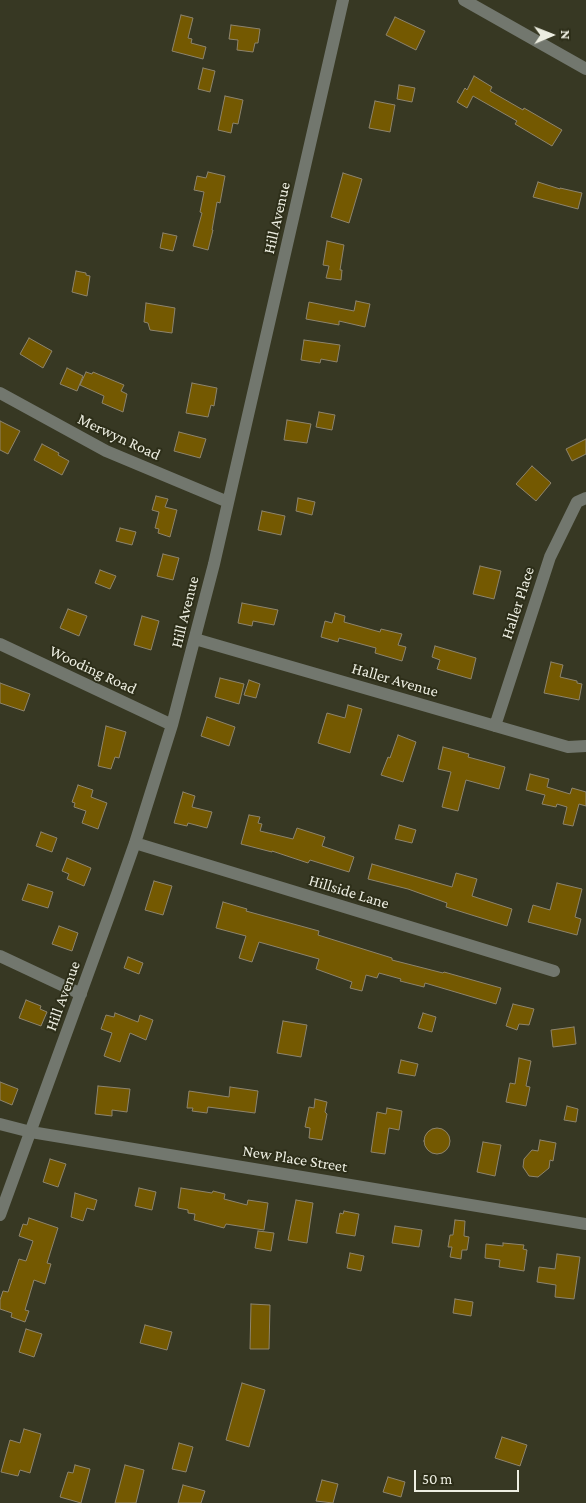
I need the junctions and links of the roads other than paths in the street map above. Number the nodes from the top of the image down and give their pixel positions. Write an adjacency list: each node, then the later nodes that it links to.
1 (343, 0): 6 (street, Hill Avenue)
2 (464, 0): 3 (street)
3 (586, 69)
4 (0, 393): 6 (street, Merwyn Road)
5 (586, 498): 10 (street, Haller Place)
6 (228, 502): 7 (street, Hill Avenue)
7 (195, 640): 9 (street, Hill Avenue); 10 (street, Haller Avenue)
8 (0, 644): 9 (street, Wooding Road)
9 (172, 725): 12 (street, Hill Avenue)
10 (495, 726): 11 (street, Haller Avenue)
11 (586, 746)
12 (135, 843): 14 (street, Hillside Lane); 15 (street, Hill Avenue)
13 (0, 956): 15 (street)
14 (554, 971)
15 (81, 994): 17 (street, Hill Avenue)
16 (0, 1124): 17 (street, New Place Street)
17 (31, 1132): 18 (street, Hill Avenue); 19 (street, New Place Street)
18 (0, 1215)
19 (586, 1224)

